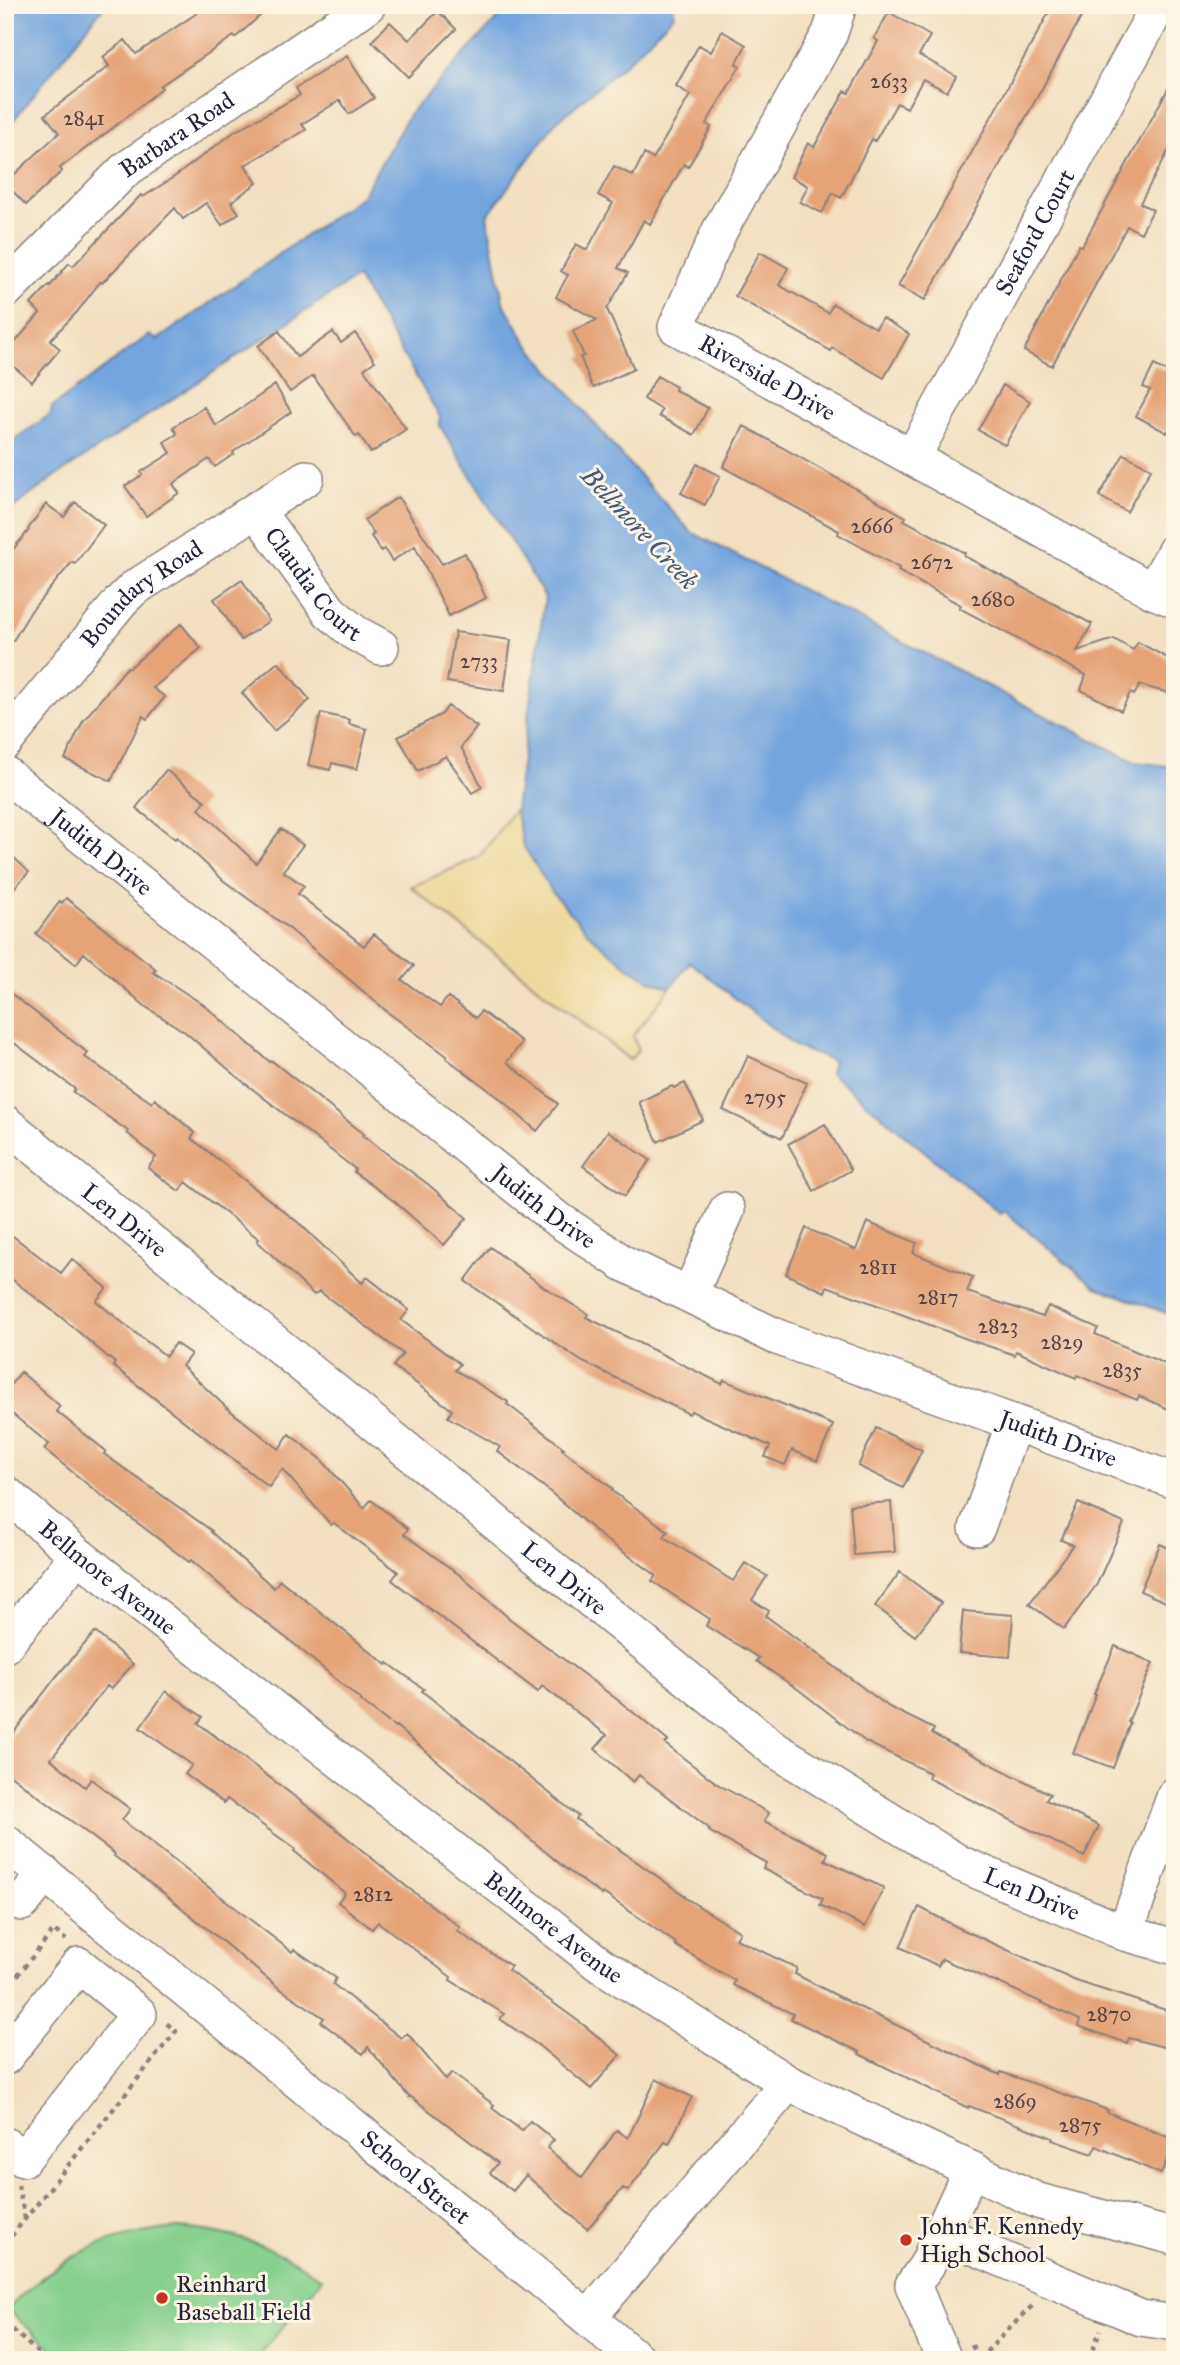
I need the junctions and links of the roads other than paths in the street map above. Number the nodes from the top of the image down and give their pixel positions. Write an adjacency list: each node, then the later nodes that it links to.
1 (368, 5): 4 (street, Barbara Road)
2 (839, 5): 5 (street, Riverside Drive)
3 (1159, 5): 5 (street, Seaford Court)
4 (5, 291)
5 (912, 458): 9 (street, Riverside Drive)
6 (306, 478): 7 (street, Boundary Road)
7 (256, 510): 10 (street, Claudia Court); 11 (street, Boundary Road)
8 (1175, 551): 9 (street)
9 (1164, 595)
10 (381, 647)
11 (5, 742)
12 (5, 774): 15 (street, Judith Drive)
13 (5, 1123): 26 (street, Len Drive)
14 (727, 1210): 15 (street)
15 (690, 1294): 16 (street, Judith Drive)
16 (1014, 1423): 17 (street, Judith Drive); 19 (street)
17 (1175, 1480)
18 (5, 1493): 20 (street, Bellmore Avenue)
19 (978, 1528)
20 (78, 1555): 21 (street); 31 (street, Bellmore Avenue)
21 (5, 1645)
22 (1175, 1795): 26 (street)
23 (5, 1842): 24 (street, School Street)
24 (45, 1874): 25 (street); 28 (street, School Street)
25 (22, 1903)
26 (1125, 1933): 27 (street, Len Drive)
27 (1175, 1947)
28 (138, 1950): 29 (street); 36 (street, School Street)
29 (107, 1987): 30 (street); 32 (street)
30 (5, 2057)
31 (788, 2083): 33 (street, Bellmore Avenue); 36 (street)
32 (5, 2145)
33 (971, 2169): 34 (street); 35 (street, Bellmore Avenue)
34 (941, 2233): 37 (street); 38 (street)
35 (1175, 2237)
36 (588, 2318): 39 (street, School Street)
37 (1175, 2323)
38 (955, 2348)
39 (638, 2360)

